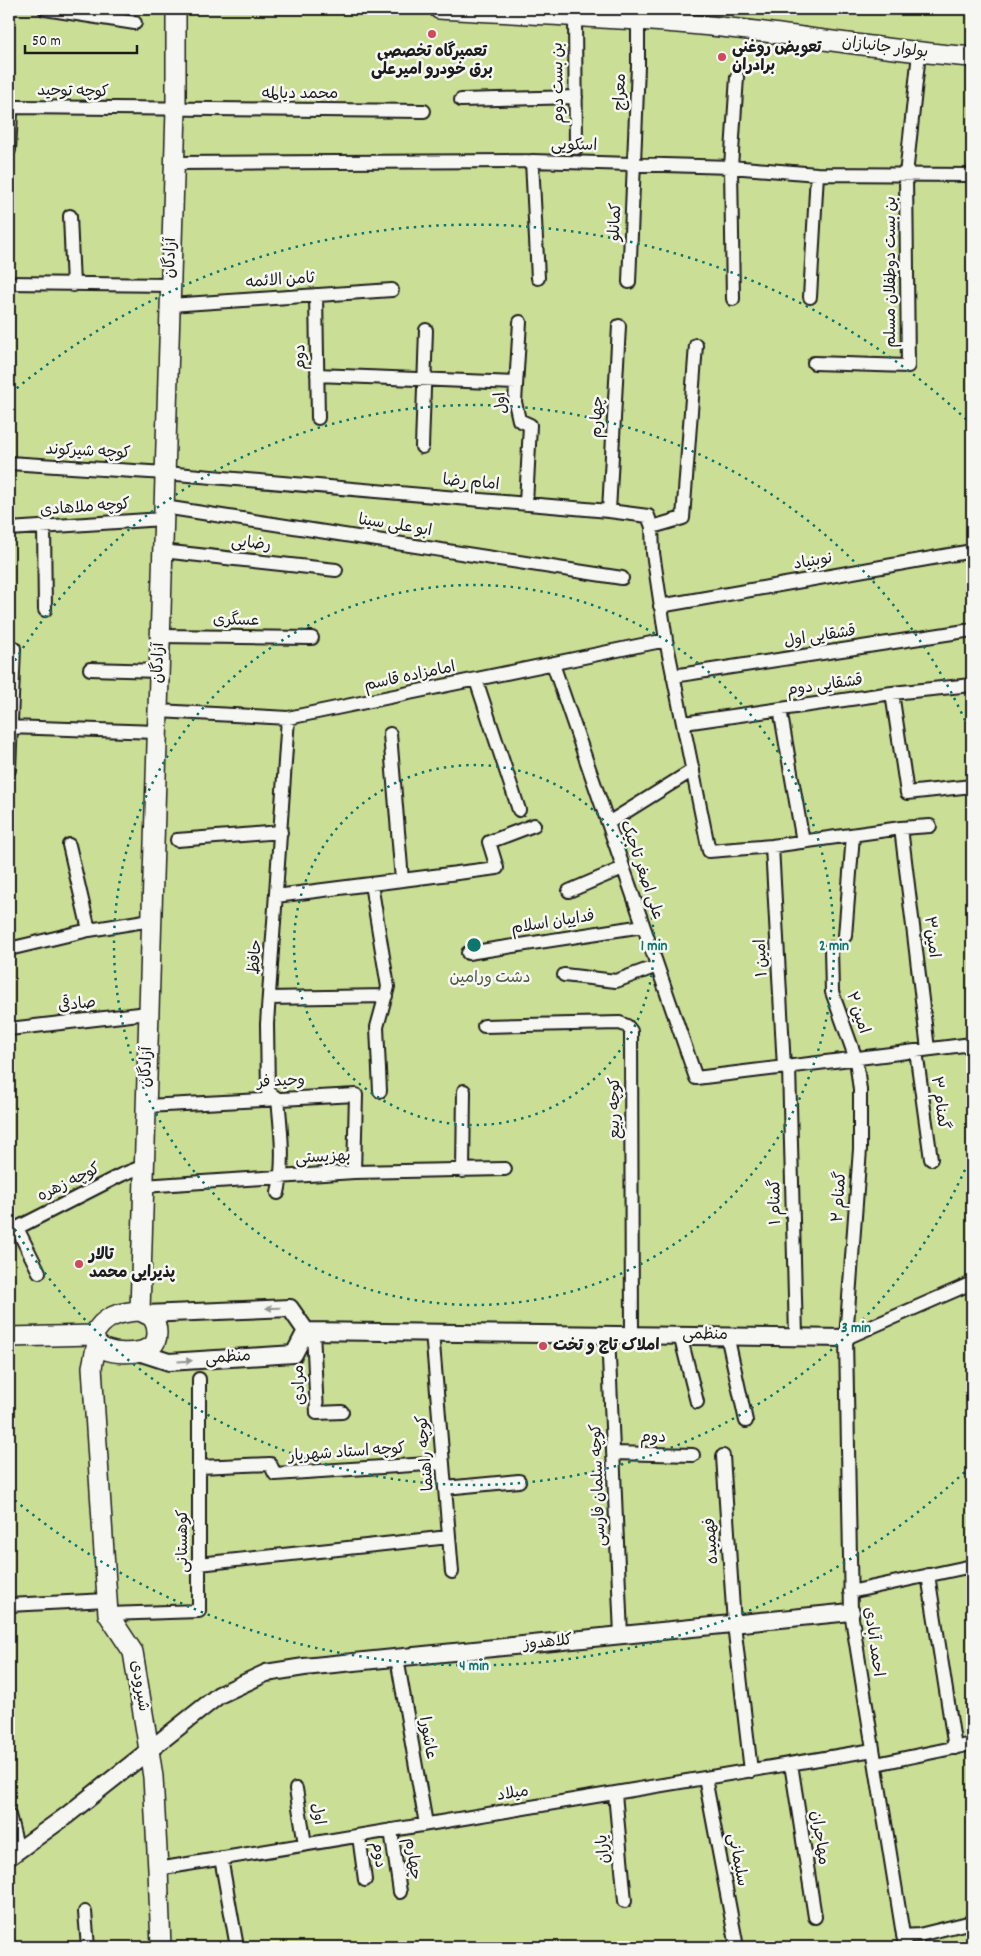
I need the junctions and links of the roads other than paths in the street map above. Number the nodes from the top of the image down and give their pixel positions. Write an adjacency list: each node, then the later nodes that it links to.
1 (45, 9): 6 (street)
2 (440, 9): 4 (main road, بولوار جانبازان)
3 (175, 10): 12 (main road, آزادگان)
4 (575, 17): 5 (main road, بولوار جانبازان); 10 (street, بن بست دوم)
5 (638, 22): 7 (main road, بولوار جانبازان); 18 (street, معراج)
6 (135, 23)
7 (919, 53): 8 (main road, بولوار جانبازان); 22 (street)
8 (972, 57)
9 (737, 76): 19 (street)
10 (576, 97): 11 (street); 14 (street, بن بست دوم)
11 (460, 100)
12 (176, 110): 13 (street, محمد دیالمه); 15 (street, کوچه توحید); 17 (main road, آزادگان)
13 (424, 111)
14 (576, 148)
15 (9, 150)
16 (532, 161): 17 (street, اسکویی); 18 (street, اسکویی); 24 (street)
17 (174, 163): 28 (main road, آزادگان)
18 (635, 164): 19 (street, اسکویی); 25 (street, کمانلو)
19 (731, 167): 20 (street, اسکویی); 32 (street)
20 (817, 174): 22 (street, اسکویی); 31 (street)
21 (972, 174): 22 (street, اسکویی)
22 (906, 175): 38 (street, بن بست دوطفلان مسلم)
23 (70, 216): 27 (street)
24 (538, 278)
25 (629, 282)
26 (9, 283): 27 (street)
27 (73, 285): 28 (street)
28 (170, 285): 33 (main road, آزادگان)
29 (392, 290): 30 (street, ثامن الائمه)
30 (316, 295): 33 (street, ثامن الائمه); 39 (street, دوم)
31 (810, 297)
32 (733, 299)
33 (170, 304): 45 (main road, آزادگان)
34 (520, 322): 41 (street, اول)
35 (619, 326): 47 (street, چهارم)
36 (426, 330): 40 (street)
37 (696, 345): 49 (street)
38 (814, 363)
39 (317, 376): 40 (street); 42 (street, دوم)
40 (424, 379): 41 (street); 43 (street)
41 (516, 383): 46 (street, اول)
42 (318, 418)
43 (422, 447)
44 (9, 464): 45 (street, کوچه شیرکوند)
45 (165, 473): 46 (street, امام رضا); 48 (main road, آزادگان)
46 (526, 504): 47 (street, امام رضا)
47 (610, 511): 49 (street, امام رضا)
48 (164, 513): 50 (street, کوچه ملاهادی); 52 (main road, آزادگان); 55 (street, ابو علی سینا)
49 (652, 526): 56 (street)
50 (44, 527): 51 (street, کوچه ملاهادی); 57 (street)
51 (9, 529)
52 (162, 551): 54 (street, رضایی); 59 (main road, آزادگان)
53 (972, 551): 56 (street, نوبنیاد)
54 (336, 570)
55 (622, 578)
56 (660, 606): 61 (street)
57 (45, 610)
58 (972, 630): 66 (street, قشقایی اول)
59 (160, 636): 60 (street, عسگری); 65 (main road, آزادگان)
60 (312, 638)
61 (666, 640): 63 (street, امامزاده قاسم); 66 (street)
62 (14, 648): 74 (street)
63 (553, 664): 67 (street, امامزاده قاسم); 81 (street, علی اصغر تاجیک)
64 (90, 669): 65 (street)
65 (159, 671): 71 (main road, آزادگان)
66 (674, 676): 73 (street)
67 (476, 680): 72 (street, امامزاده قاسم); 80 (street)
68 (972, 685): 69 (street, قشقایی دوم)
69 (892, 693): 70 (street, قشقایی دوم); 79 (street)
70 (780, 709): 73 (street, قشقایی دوم); 88 (street)
71 (158, 711): 72 (street, امامزاده قاسم); 75 (main road, آزادگان)
72 (288, 718): 85 (street, حافظ)
73 (684, 723): 78 (street)
74 (10, 727): 75 (street); 77 (street)
75 (157, 732): 96 (main road, آزادگان)
76 (390, 734): 92 (street)
77 (9, 770)
78 (693, 770): 81 (street); 90 (street)
79 (972, 786)
80 (519, 810)
81 (608, 824): 91 (street, علی اصغر تاجیک)
82 (534, 825): 92 (street)
83 (930, 826): 84 (street)
84 (901, 828): 86 (street); 111 (street, امین۳)
85 (281, 832): 87 (street); 95 (street, حافظ)
86 (853, 835): 88 (street); 99 (street)
87 (176, 840)
88 (803, 842): 90 (street)
89 (69, 845): 98 (street)
90 (772, 846): 113 (street, امین ۱)
91 (623, 868): 94 (street); 97 (street, علی اصغر تاجیک)
92 (402, 880): 93 (street)
93 (371, 884): 95 (street); 105 (street)
94 (569, 891)
95 (276, 896): 106 (street, حافظ)
96 (151, 920): 98 (street); 107 (main road, آزادگان)
97 (643, 926): 102 (street, فداییان اسلام); 103 (street, علی اصغر تاجیک)
98 (89, 930): 101 (street)
99 (845, 936)
100 (831, 948): 112 (street, امین ۲)
101 (9, 949)
102 (468, 953)
103 (657, 966): 104 (street); 113 (street, علی اصغر تاجیک)
104 (564, 975)
105 (386, 996): 106 (street); 114 (street)
106 (269, 998): 116 (street, حافظ)
107 (148, 1013): 109 (street, صادقی); 117 (main road, آزادگان)
108 (484, 1026): 133 (street, کوچه ربیع)
109 (9, 1028)
110 (972, 1044): 111 (street, علی اصغر تاجیک)
111 (922, 1050): 112 (street, علی اصغر تاجیک); 118 (street, گمنام ۳)
112 (856, 1059): 113 (street, علی اصغر تاجیک); 138 (street, گمنام ۲)
113 (786, 1067): 136 (street, گمنام ۱)
114 (380, 1091)
115 (464, 1091): 121 (street)
116 (278, 1099): 117 (street, وحید فر); 122 (street, وحید فر); 123 (street, حافظ)
117 (146, 1106): 119 (main road, آزادگان)
118 (931, 1159)
119 (144, 1166): 124 (main road, آزادگان); 126 (street, کوچه زهره)
120 (505, 1169): 121 (street, بهزیستی)
121 (463, 1171): 122 (street, بهزیستی)
122 (354, 1172): 123 (street, بهزیستی)
123 (282, 1176): 124 (street, بهزیستی); 125 (street, حافظ)
124 (143, 1186): 129 (main road, آزادگان)
125 (278, 1193)
126 (13, 1230): 127 (street)
127 (39, 1272)
128 (972, 1283): 138 (street, منظمی)
129 (142, 1313): 130 (street, one-way to 129); 139 (main road); 140 (main road)
130 (309, 1331): 131 (street, منظمی); 140 (street, منظمی, one-way to 130); 143 (street, مرادی)
131 (432, 1332): 132 (street, منظمی); 148 (street, کوچه راهنما)
132 (608, 1334): 133 (street, منظمی); 145 (street, کوچه سلمان فارسی)
133 (632, 1334): 134 (street, منظمی)
134 (680, 1335): 135 (street, منظمی); 142 (street)
135 (727, 1335): 136 (street, منظمی); 144 (street)
136 (796, 1336): 138 (street, منظمی)
137 (9, 1337): 139 (main road)
138 (846, 1338): 157 (street, احمد آبادی)
139 (96, 1339): 140 (main road); 159 (main road, شیرودی)
140 (138, 1352)
141 (199, 1379): 149 (street, کوهستانی)
142 (697, 1402)
143 (342, 1412)
144 (746, 1421)
145 (613, 1453): 146 (street, دوم); 162 (street, کوچه سلمان فارسی)
146 (693, 1455)
147 (723, 1456): 161 (street, فهمیده)
148 (443, 1463): 149 (street, کوچه استاد شهریار); 151 (street, کوچه راهنما)
149 (199, 1467): 153 (street, کوهستانی)
150 (519, 1481): 151 (street)
151 (445, 1488): 152 (street, کوچه راهنما)
152 (449, 1537): 153 (street); 155 (street, کوچه راهنما)
153 (199, 1564): 159 (street, کوهستانی)
154 (972, 1566): 156 (street)
155 (452, 1572)
156 (928, 1576): 157 (street); 165 (street)
157 (850, 1592): 160 (street, احمد آبادی)
158 (9, 1605): 159 (street)
159 (107, 1607): 166 (main road, شیرودی)
160 (851, 1612): 161 (street, کلاهدوز); 167 (street, احمد آبادی)
161 (734, 1624): 162 (street, کلاهدوز); 170 (street, فهمیده)
162 (621, 1636): 163 (street, کلاهدوز)
163 (396, 1658): 166 (street, کلاهدوز); 175 (street, عاشورا)
164 (972, 1744): 165 (street)
165 (955, 1748): 169 (street)
166 (149, 1750): 179 (street, کلاهدوز); 181 (main road, شیرودی)
167 (873, 1750): 168 (street, میلاد); 169 (street, احمد آبادی)
168 (791, 1764): 170 (street, میلاد); 186 (street, مهاجران)
169 (876, 1764): 188 (street, احمد آبادی)
170 (751, 1771): 171 (street, میلاد)
171 (705, 1778): 173 (street, میلاد); 192 (street, سلیمانی)
172 (296, 1789): 178 (street, اول)
173 (615, 1794): 175 (street, میلاد); 184 (street, یاران)
174 (9, 1815): 179 (street)
175 (426, 1824): 176 (street, میلاد)
176 (391, 1830): 177 (street, میلاد); 183 (street, چهارم)
177 (359, 1836): 178 (street, میلاد); 182 (street, دوم)
178 (305, 1844): 180 (street, میلاد)
179 (13, 1853)
180 (221, 1858): 181 (street, میلاد); 191 (street)
181 (158, 1869): 190 (main road, شیرودی)
182 (365, 1880)
183 (400, 1892)
184 (625, 1901)
185 (85, 1912): 189 (street)
186 (815, 1917)
187 (972, 1922): 188 (street)
188 (904, 1941)
189 (88, 1947)
190 (161, 1947)
191 (237, 1947)
192 (737, 1947)

